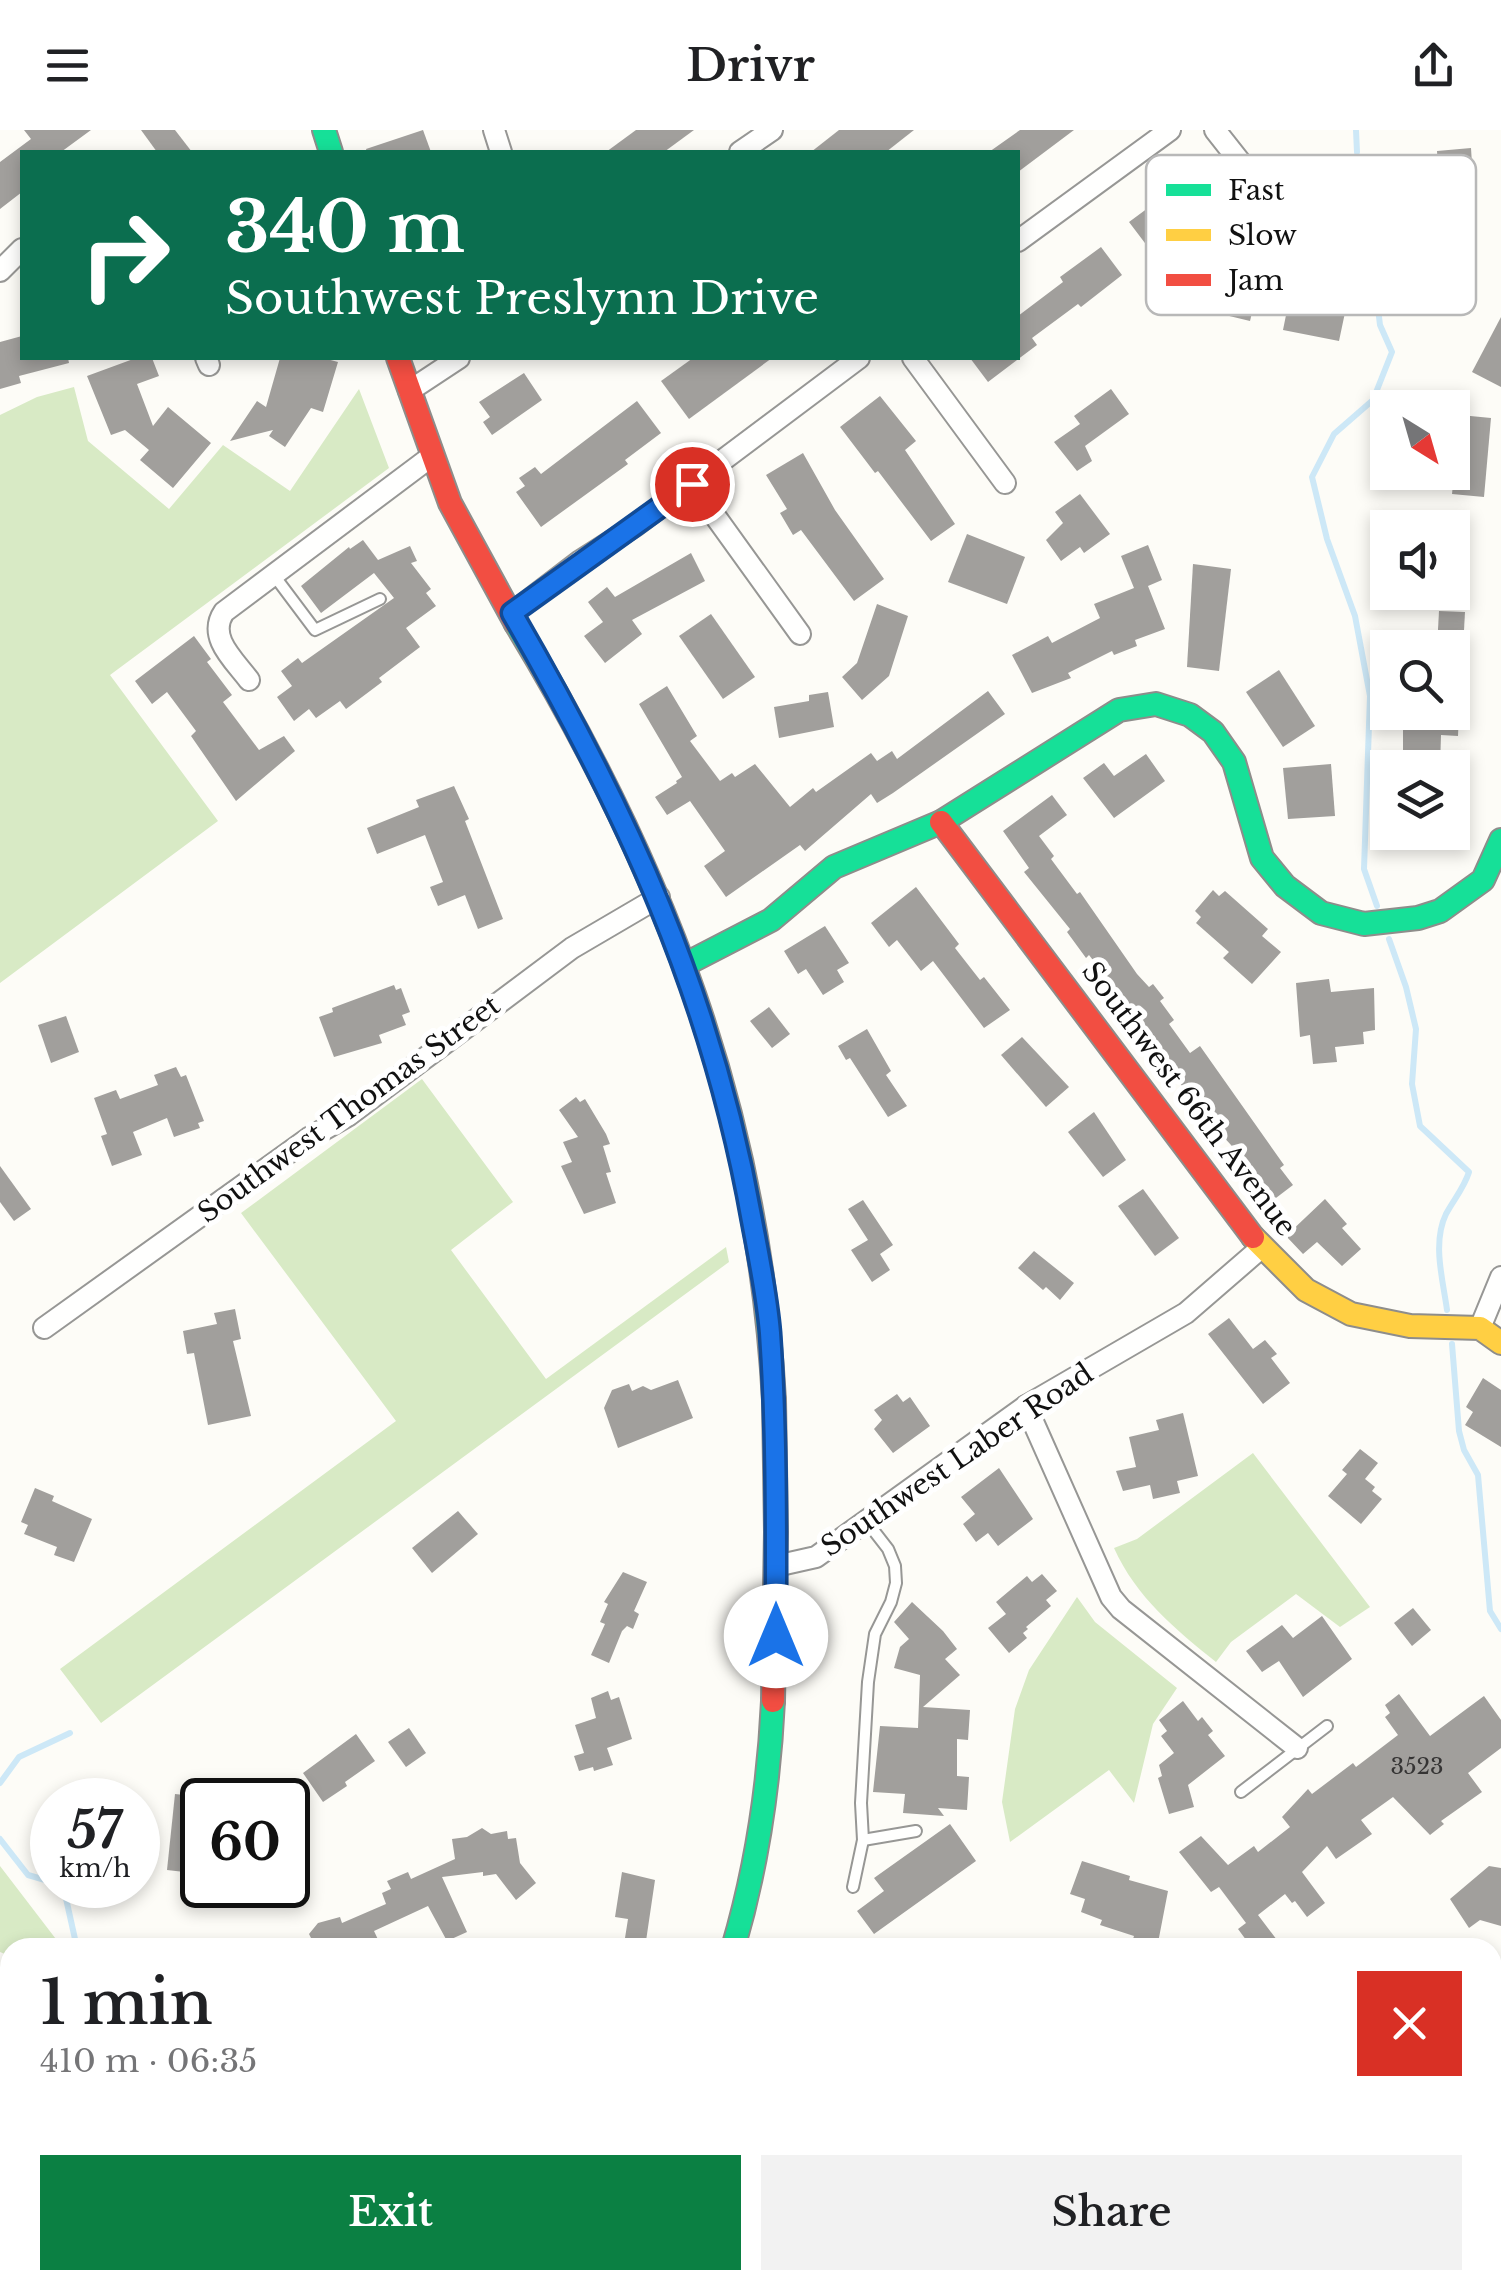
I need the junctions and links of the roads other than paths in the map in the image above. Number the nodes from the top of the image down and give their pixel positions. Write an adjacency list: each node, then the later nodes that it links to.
1 (772, 130): 4 (street)
2 (1170, 130): 6 (street)
3 (1215, 130): 5 (street)
4 (743, 150)
5 (1235, 155)
6 (1020, 240)
7 (399, 360): 11 (street)
8 (457, 360): 11 (street)
9 (856, 360): 14 (street)
10 (914, 360): 13 (street)
11 (409, 391): 12 (street)
12 (432, 456): 15 (street); 17 (street)
13 (1005, 482)
14 (692, 484): 17 (street); 18 (street)
15 (273, 574): 16 (lane); 19 (street)
16 (380, 599)
17 (512, 613): 22 (street)
18 (800, 634)
19 (249, 680)
20 (941, 822): 21 (street); 23 (street); 24 (street, Southwest 66th Avenue)
21 (1501, 840)
22 (659, 897): 23 (street); 26 (street, Southwest Thomas Street)
23 (684, 965): 31 (street)
24 (1261, 1248): 27 (street, Southwest 66th Avenue); 29 (street, Southwest Laber Road)
25 (1501, 1276): 27 (street)
26 (44, 1328)
27 (1480, 1328): 28 (street)
28 (1501, 1343)
29 (1026, 1406): 30 (street, Southwest Laber Road); 33 (street)
30 (867, 1522): 31 (street, Southwest Laber Road); 36 (lane)
31 (776, 1566): 38 (street)
32 (1327, 1726): 33 (lane)
33 (1297, 1748): 34 (lane)
34 (1241, 1792)
35 (916, 1831): 36 (lane)
36 (863, 1840): 37 (lane)
37 (852, 1887)
38 (736, 1938)

